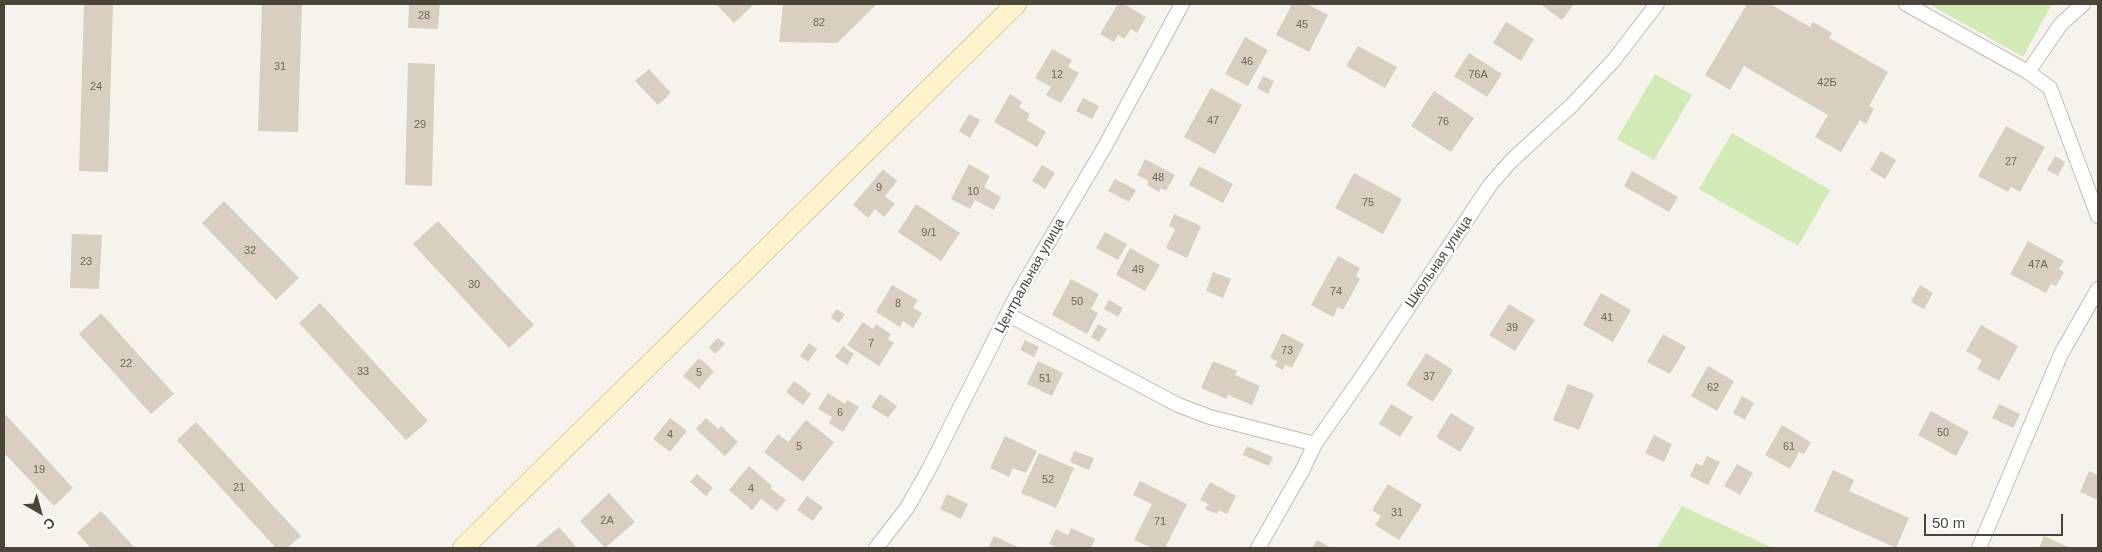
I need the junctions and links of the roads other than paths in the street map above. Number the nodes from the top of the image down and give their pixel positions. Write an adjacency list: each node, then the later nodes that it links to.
1 (1016, 4): 11 (street)
2 (1182, 4): 9 (street, Центральная улица)
3 (1658, 4): 10 (street, Школьная улица)
4 (1906, 4): 6 (street)
5 (2083, 4): 6 (street)
6 (2028, 72): 7 (street)
7 (2098, 216)
8 (2098, 289): 14 (street)
9 (1007, 314): 10 (street); 12 (street, Центральная улица)
10 (1315, 444): 13 (street, Школьная улица)
11 (463, 548)
12 (876, 548)
13 (1258, 548)
14 (1979, 548)

